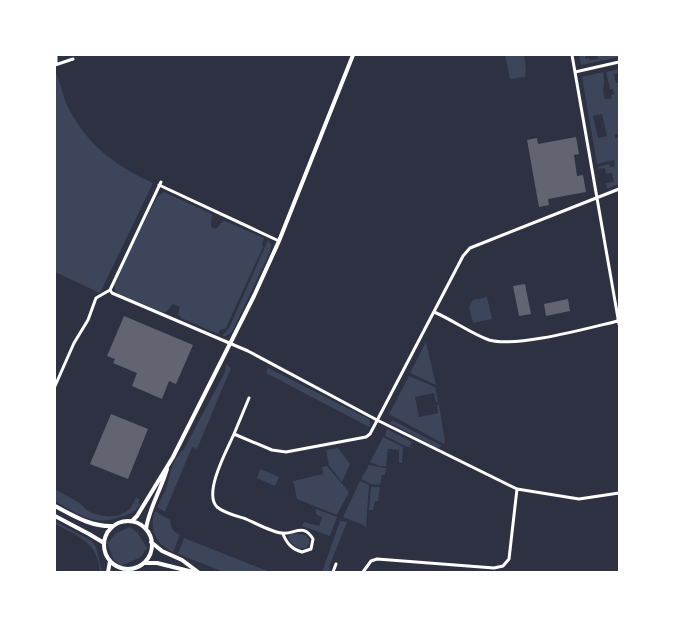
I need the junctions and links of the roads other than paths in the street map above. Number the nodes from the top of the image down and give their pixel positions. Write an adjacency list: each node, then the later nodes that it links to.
1 (56, 55): 6 (street)
2 (352, 55): 10 (street)
3 (572, 55): 7 (street)
4 (73, 58): 6 (street)
5 (619, 62): 7 (street)
6 (56, 65)
7 (575, 72): 9 (street)
8 (619, 190): 9 (street)
9 (597, 198): 12 (street); 13 (street)
10 (279, 241): 11 (street); 14 (street)
11 (110, 290): 14 (street); 15 (street)
12 (434, 312): 13 (street); 17 (street)
13 (619, 322)
14 (231, 343): 17 (street); 19 (street)
15 (55, 386)
16 (248, 398): 18 (street)
17 (377, 420): 18 (street); 20 (street)
18 (234, 434): 27 (street)
19 (168, 464): 24 (street); 26 (street)
20 (517, 488): 21 (street); 38 (street)
21 (619, 493)
22 (55, 506): 25 (street)
23 (55, 516): 29 (street)
24 (132, 521): 25 (street); 26 (street)
25 (113, 526): 29 (street)
26 (146, 529): 28 (street)
27 (283, 534): 27 (street)
28 (151, 542): 31 (street); 36 (street)
29 (104, 543): 30 (street)
30 (110, 561): 33 (street); 34 (street)
31 (144, 563): 33 (street); 35 (street)
32 (336, 564): 37 (street)
33 (124, 571)
34 (108, 572)
35 (192, 572)
36 (198, 572)
37 (333, 572)
38 (363, 572)

